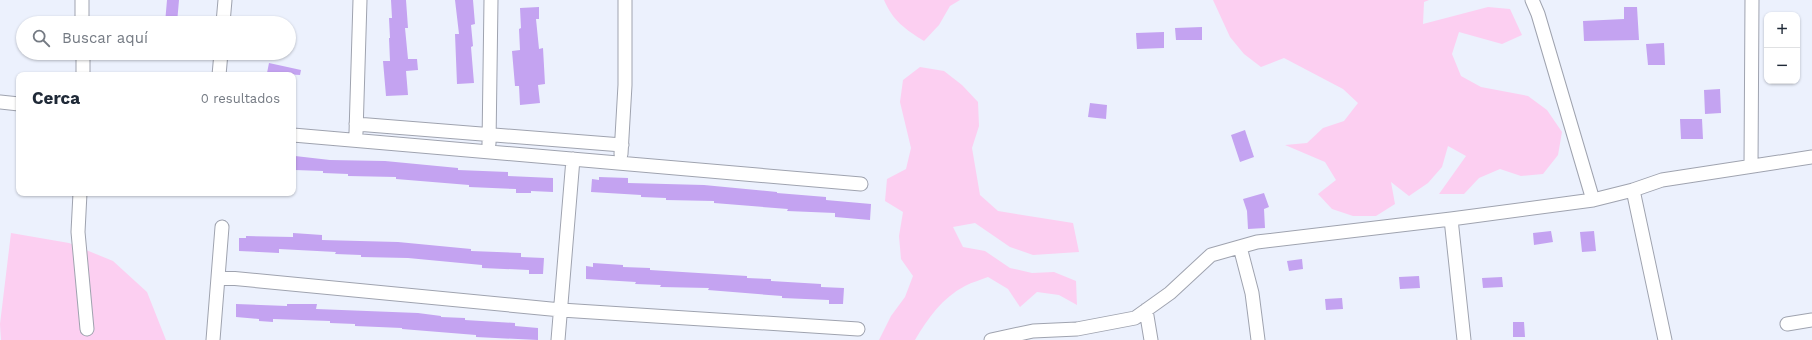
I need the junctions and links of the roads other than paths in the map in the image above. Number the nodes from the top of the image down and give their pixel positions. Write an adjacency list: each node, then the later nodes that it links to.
1 (82, 0): 8 (street)
2 (225, 0): 9 (street)
3 (360, 0): 16 (street)
4 (491, 0): 18 (street)
5 (625, 0): 20 (street)
6 (1532, 0): 29 (street)
7 (1752, 0): 25 (street)
8 (82, 16)
9 (224, 16)
10 (83, 60): 12 (street)
11 (220, 60): 13 (street)
12 (83, 72)
13 (219, 72)
14 (0, 102): 15 (street)
15 (16, 104)
16 (356, 124): 18 (street); 19 (street)
17 (296, 135): 19 (street)
18 (490, 136): 20 (street); 21 (street)
19 (356, 140): 21 (street)
20 (622, 145): 24 (street)
21 (489, 152): 23 (street)
22 (1812, 157): 25 (street)
23 (573, 159): 24 (street); 34 (street)
24 (621, 163): 26 (street)
25 (1751, 166): 27 (street)
26 (862, 184)
27 (1633, 190): 29 (street); 47 (street)
28 (80, 196): 38 (street)
29 (1594, 200): 30 (street)
30 (1451, 219): 32 (street); 46 (street)
31 (222, 227): 33 (street)
32 (1240, 247): 35 (street); 45 (street)
33 (219, 277): 34 (street); 41 (street)
34 (561, 310): 39 (street); 42 (street)
35 (1146, 310): 40 (street); 44 (street)
36 (1812, 320): 37 (street)
37 (1787, 324)
38 (87, 329)
39 (858, 329)
40 (1059, 335): 43 (street)
41 (213, 340)
42 (558, 340)
43 (991, 340)
44 (1151, 340)
45 (1258, 340)
46 (1464, 340)
47 (1665, 340)

